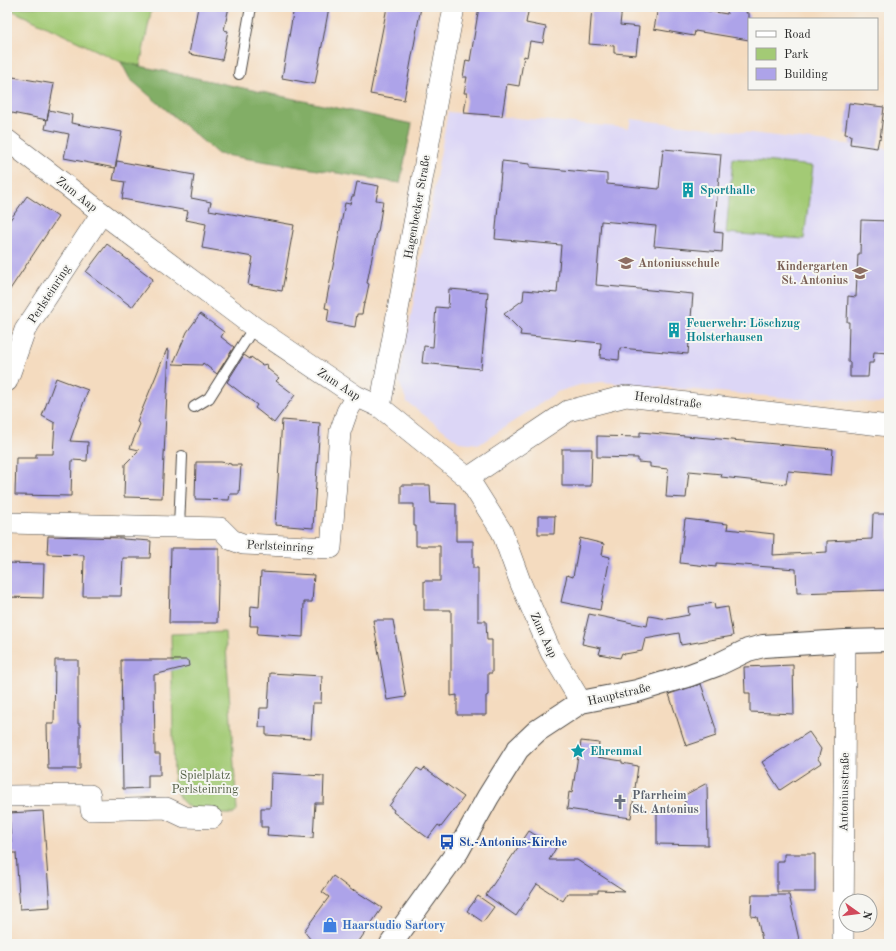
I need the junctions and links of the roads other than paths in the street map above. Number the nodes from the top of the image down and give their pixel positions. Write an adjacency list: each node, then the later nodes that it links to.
1 (251, 7): 3 (lane)
2 (454, 7): 10 (street, Hagenbecker Straße)
3 (239, 74)
4 (7, 140): 5 (street, Zum Aap)
5 (102, 213): 6 (street, Zum Aap); 7 (street, Perlsteinring)
6 (254, 327): 8 (street, Zum Aap); 9 (lane)
7 (7, 381)
8 (356, 396): 10 (street, Zum Aap); 15 (street, Perlsteinring)
9 (194, 407)
10 (380, 407): 13 (street, Zum Aap)
11 (889, 426): 13 (street, Heroldstraße)
12 (182, 456): 15 (lane)
13 (468, 478): 18 (street, Zum Aap)
14 (7, 523): 15 (street, Perlsteinring)
15 (179, 527)
16 (889, 640): 17 (main road, Hauptstraße)
17 (845, 641): 18 (main road, Hauptstraße); 22 (street, Antoniusstraße)
18 (582, 702): 21 (main road, Hauptstraße)
19 (7, 796): 20 (street)
20 (212, 818)
21 (391, 944)
22 (843, 944)

